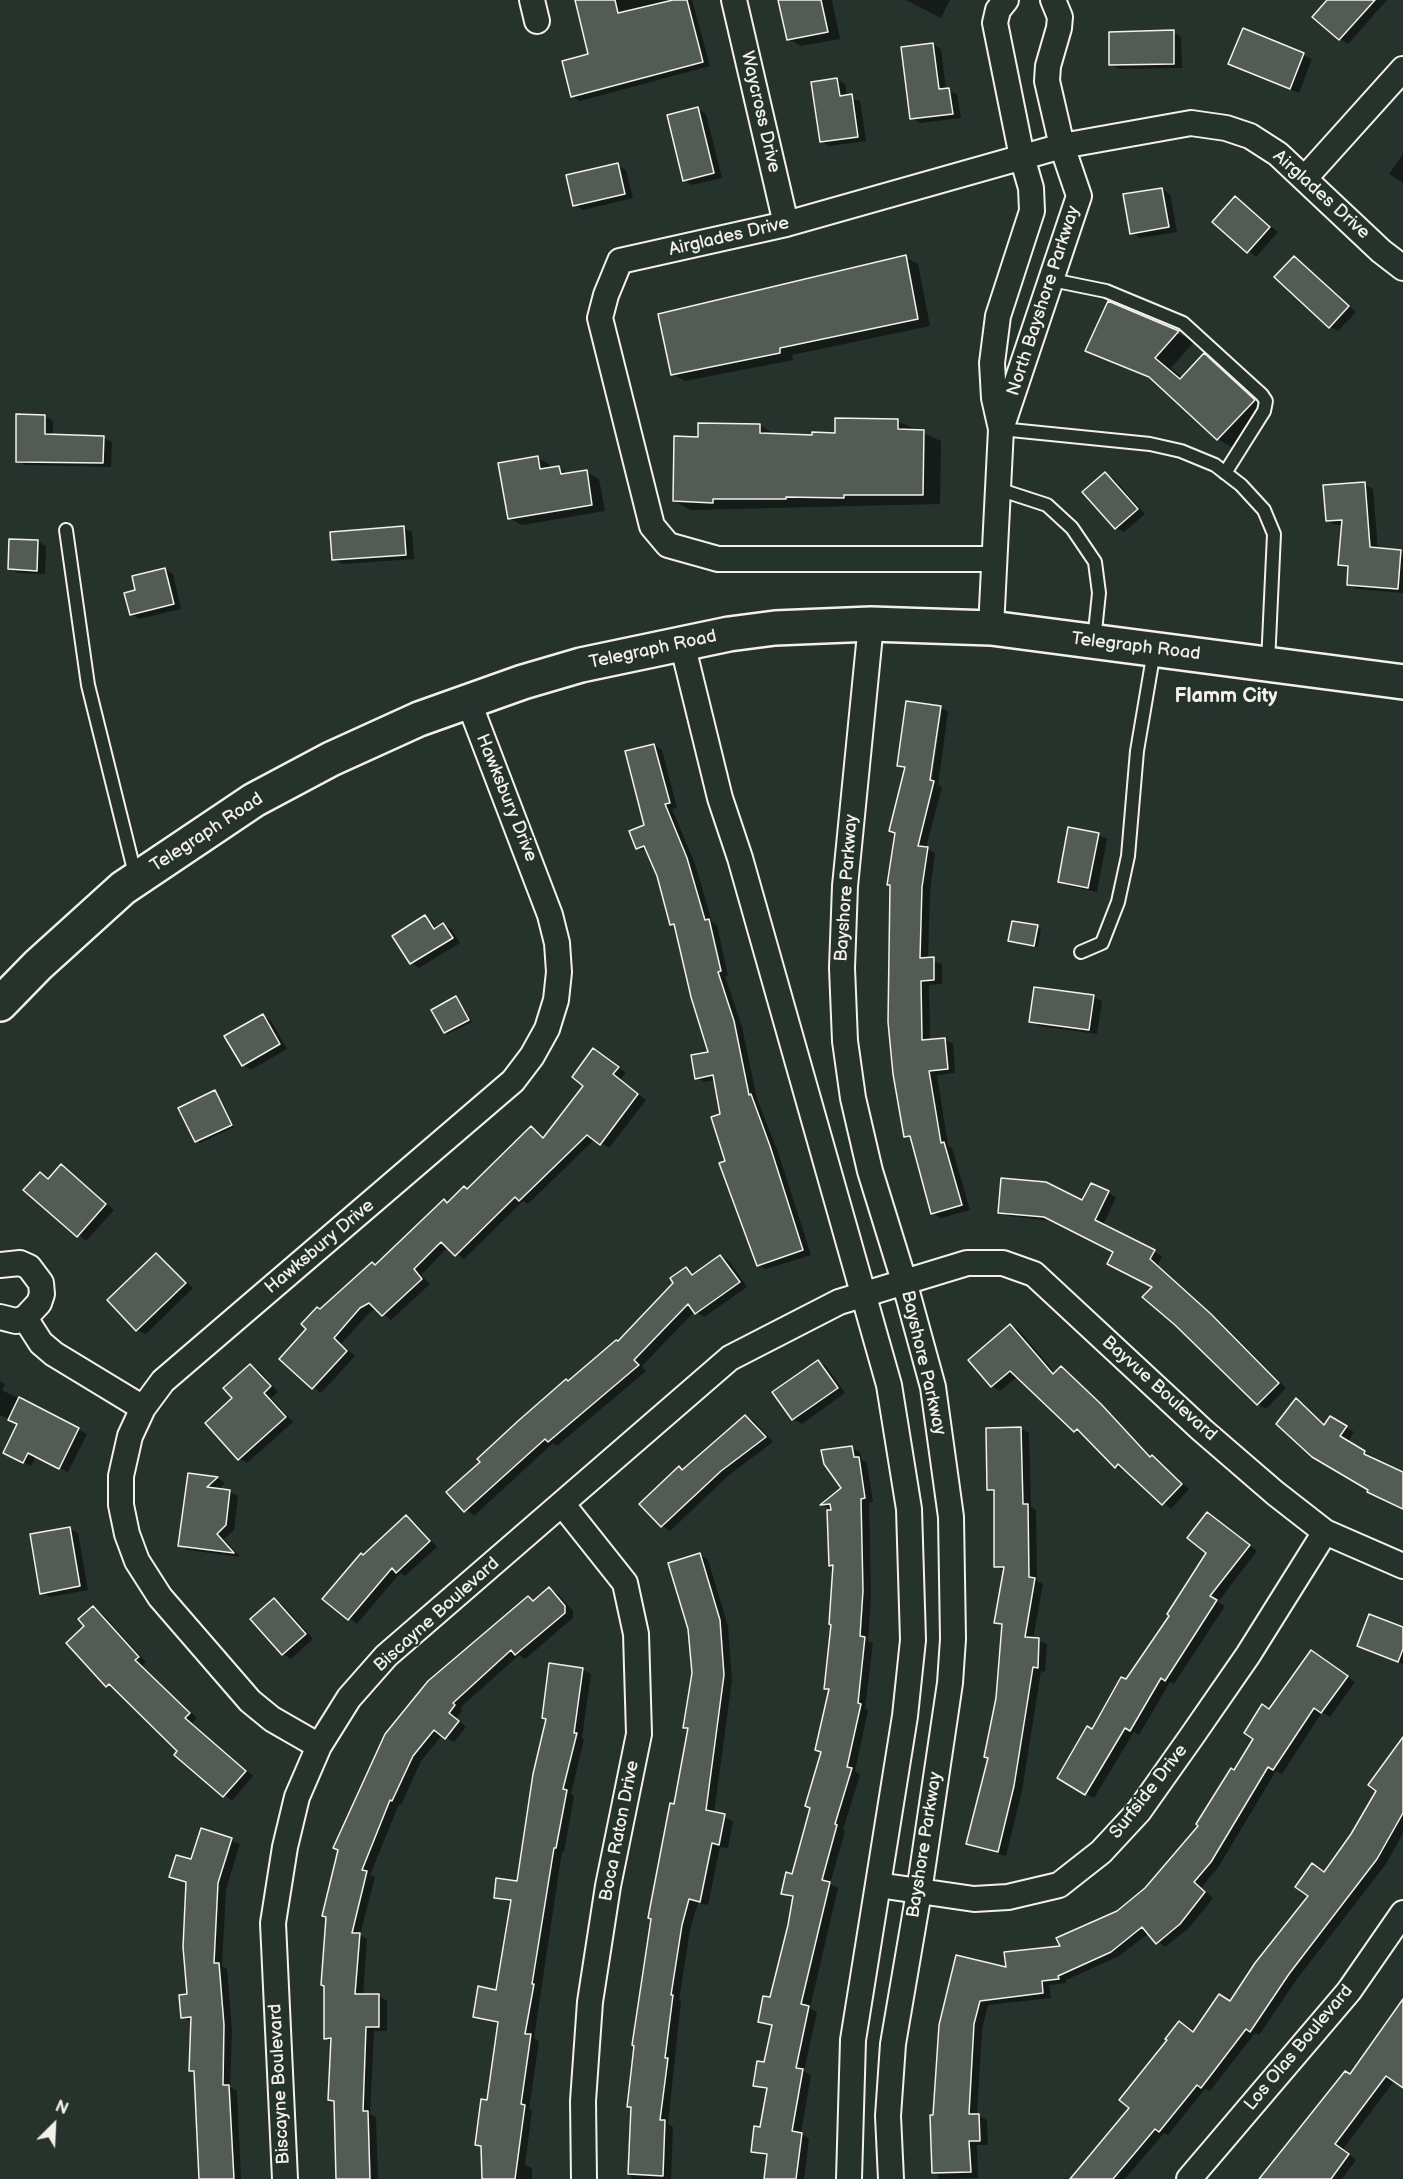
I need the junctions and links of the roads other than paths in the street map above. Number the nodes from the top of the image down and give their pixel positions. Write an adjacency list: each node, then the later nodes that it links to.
1 (734, 0): 8 (street, Waycross Drive)
2 (1006, 0): 6 (street, North Bayshore Parkway)
3 (1053, 0): 5 (street, North Bayshore Parkway)
4 (1403, 69): 7 (street)
5 (1062, 146): 6 (street, Airglades Drive); 7 (street, Airglades Drive); 10 (street, North Bayshore Parkway)
6 (1022, 157): 8 (street, Airglades Drive); 11 (street, North Bayshore Parkway)
7 (1305, 178): 9 (street, Airglades Drive)
8 (786, 224): 15 (street, Airglades Drive)
9 (1403, 268)
10 (1052, 280): 11 (street, North Bayshore Parkway); 12 (lane)
11 (1001, 429): 12 (lane); 13 (street, North Bayshore Parkway)
12 (1225, 472): 21 (lane)
13 (998, 489): 15 (street, North Bayshore Parkway); 18 (lane)
14 (66, 530): 24 (lane)
15 (994, 559): 17 (street, North Bayshore Parkway)
16 (871, 624): 17 (main road, Telegraph Road); 19 (main road, Telegraph Road); 28 (street, Bayshore Parkway)
17 (991, 628): 18 (main road, Telegraph Road)
18 (1094, 642): 20 (main road, Telegraph Road)
19 (682, 643): 23 (main road, Telegraph Road); 29 (street)
20 (1154, 650): 21 (main road, Telegraph Road); 25 (lane)
21 (1268, 664): 22 (main road, Telegraph Road)
22 (1403, 682)
23 (468, 700): 24 (main road, Telegraph Road); 32 (street, Hawksbury Drive)
24 (136, 879): 26 (main road, Telegraph Road)
25 (1081, 952)
26 (0, 1004)
27 (0, 1265): 31 (street)
28 (904, 1281): 29 (street, Biscayne Boulevard); 34 (street, Bayvue Boulevard); 38 (street, Bayshore Parkway)
29 (865, 1293): 33 (street, Biscayne Boulevard); 37 (street)
30 (0, 1317): 31 (street)
31 (25, 1318): 32 (street)
32 (143, 1408): 36 (street, Hawksbury Drive)
33 (563, 1505): 36 (street, Biscayne Boulevard); 41 (street, Boca Raton Drive)
34 (1325, 1532): 35 (street, Bayvue Boulevard); 38 (street, Surfside Drive)
35 (1403, 1566)
36 (319, 1746): 40 (street, Biscayne Boulevard)
37 (878, 1885): 38 (street, Surfside Drive); 42 (street)
38 (919, 1892): 43 (street, Bayshore Parkway)
39 (1403, 1913): 44 (street, Los Olas Boulevard)
40 (285, 2179)
41 (584, 2179)
42 (849, 2179)
43 (891, 2179)
44 (1189, 2179)

